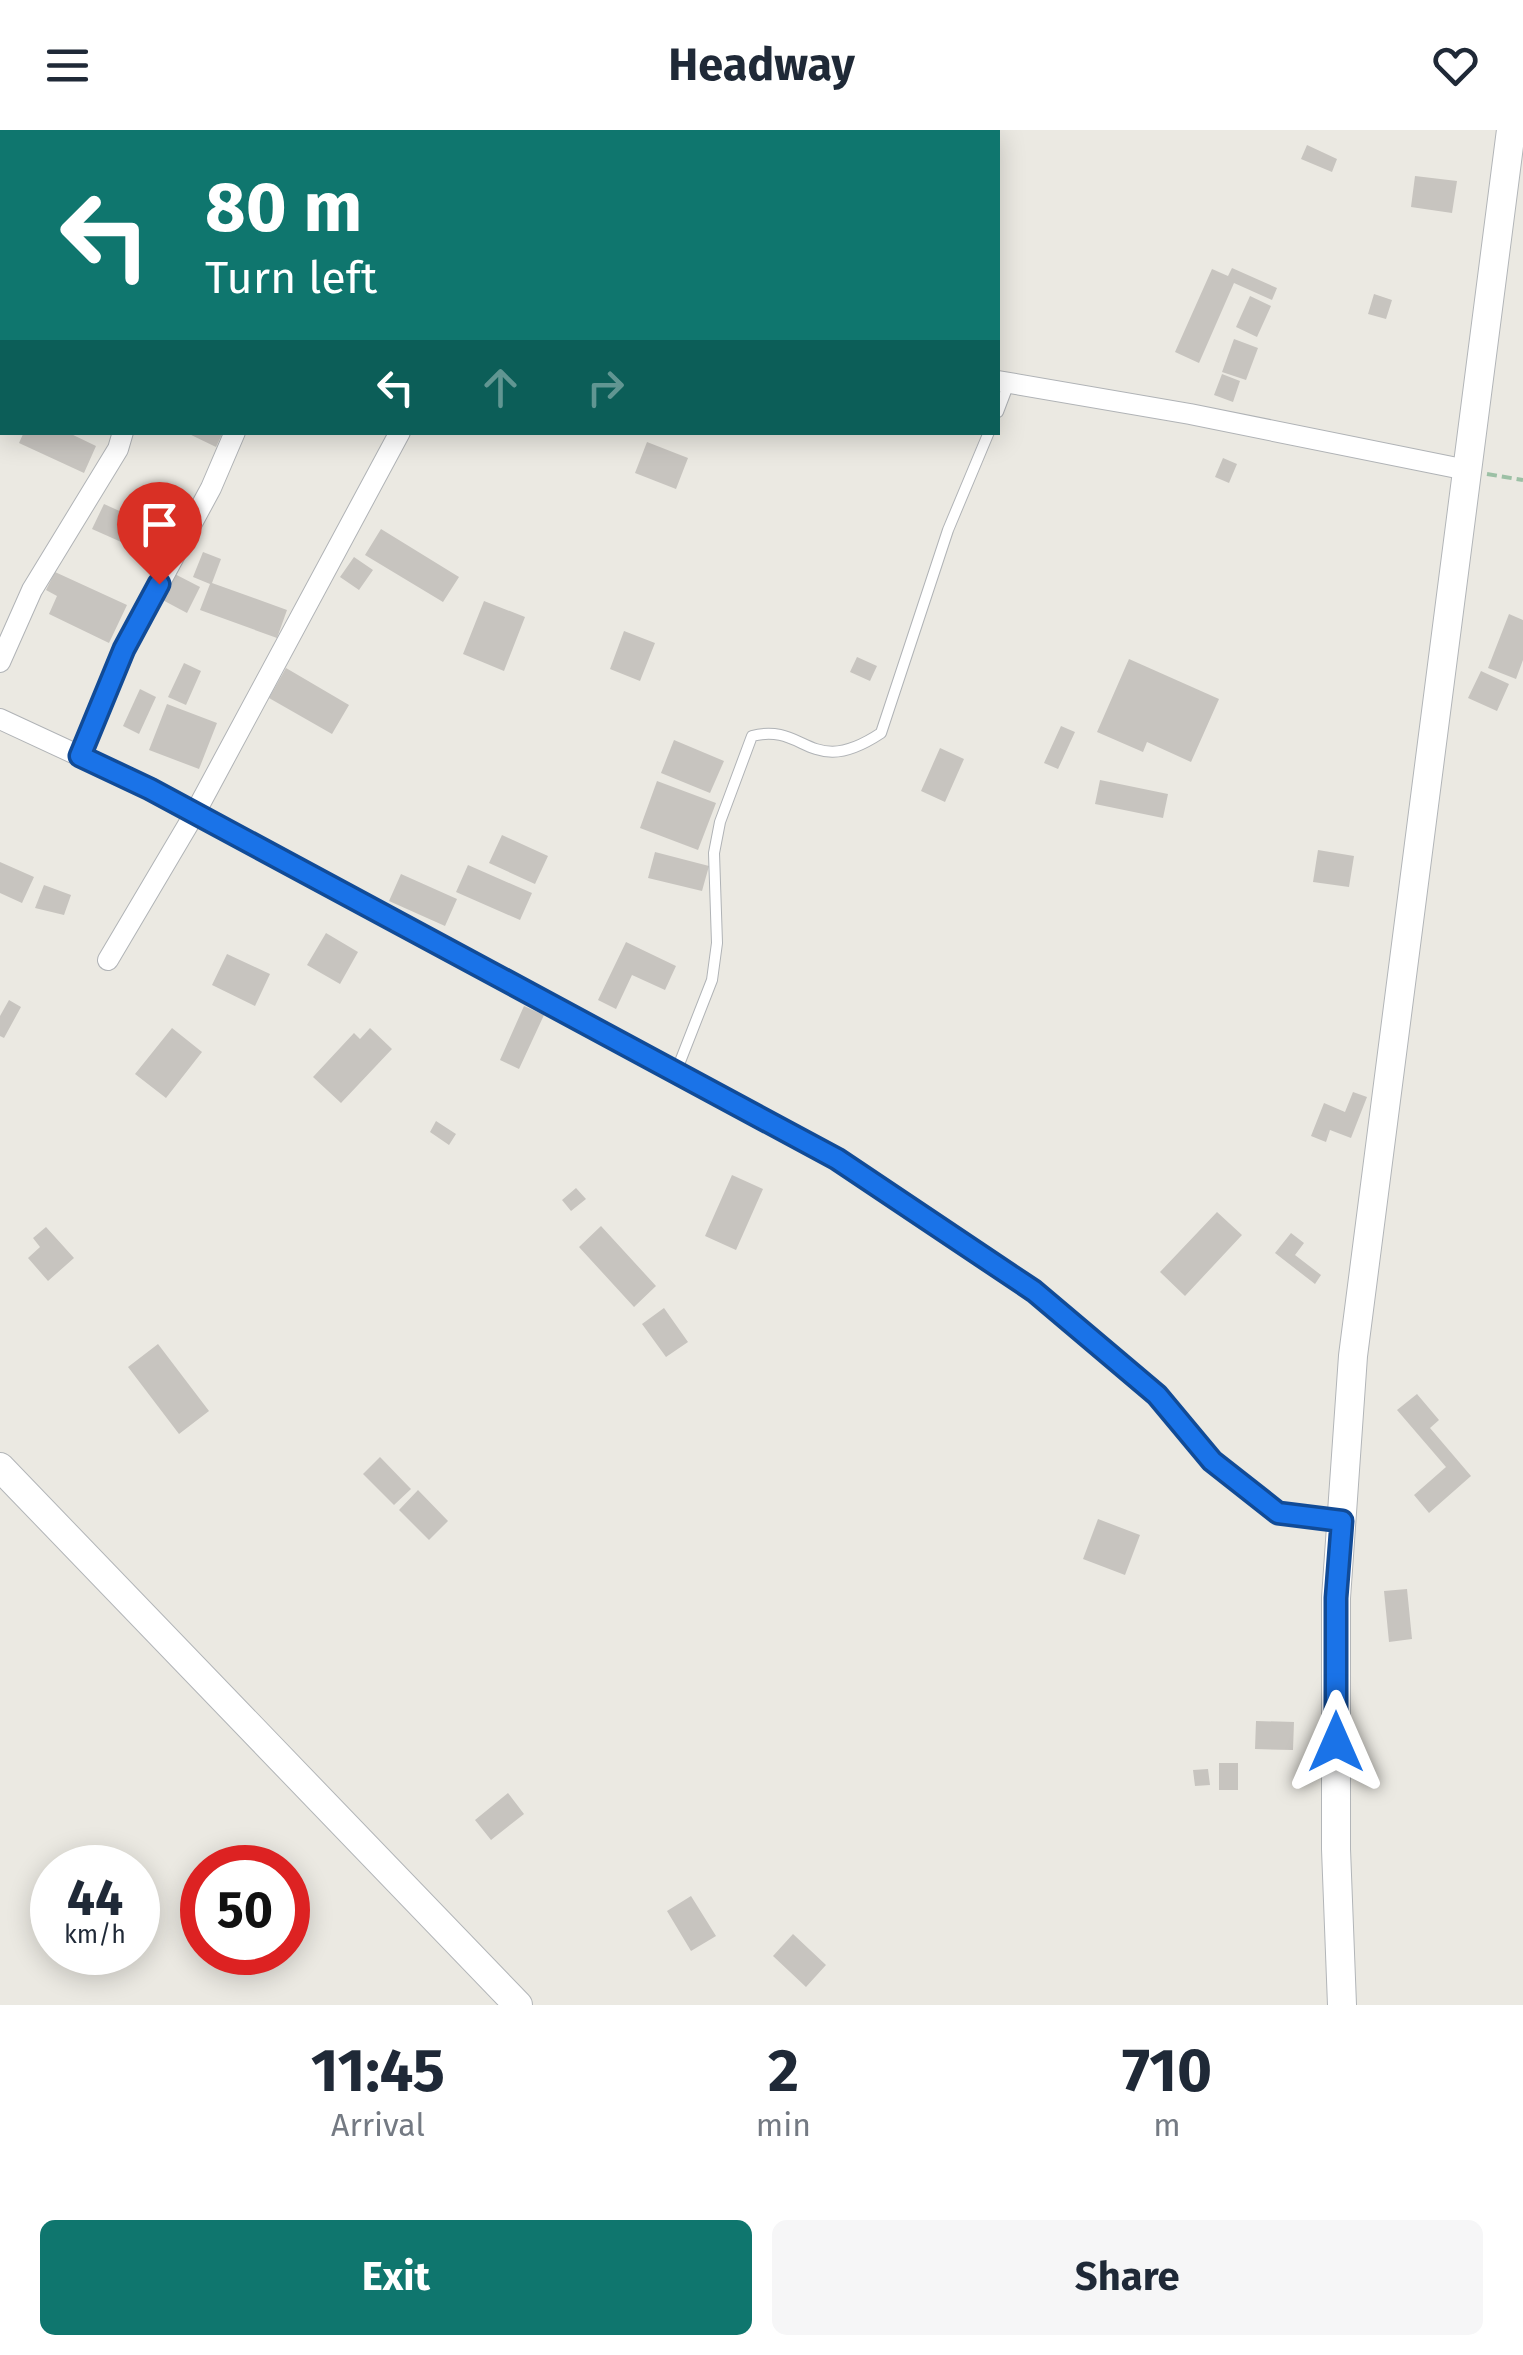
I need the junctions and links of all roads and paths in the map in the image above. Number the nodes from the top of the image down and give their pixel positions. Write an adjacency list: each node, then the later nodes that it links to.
1 (1511, 130): 7 (main road)
2 (1003, 382): 7 (street)
3 (122, 435): 9 (street)
4 (234, 435): 11 (street)
5 (398, 435): 12 (street)
6 (988, 435): 14 (lane)
7 (1467, 470): 8 (path); 16 (main road)
8 (1523, 480)
9 (0, 662)
10 (0, 719): 11 (street)
11 (80, 756): 12 (street)
12 (195, 812): 13 (street); 14 (street)
13 (108, 960)
14 (676, 1072): 16 (street)
15 (0, 1467): 17 (main road)
16 (1342, 1521): 18 (main road)
17 (518, 2005)
18 (1342, 2005)

